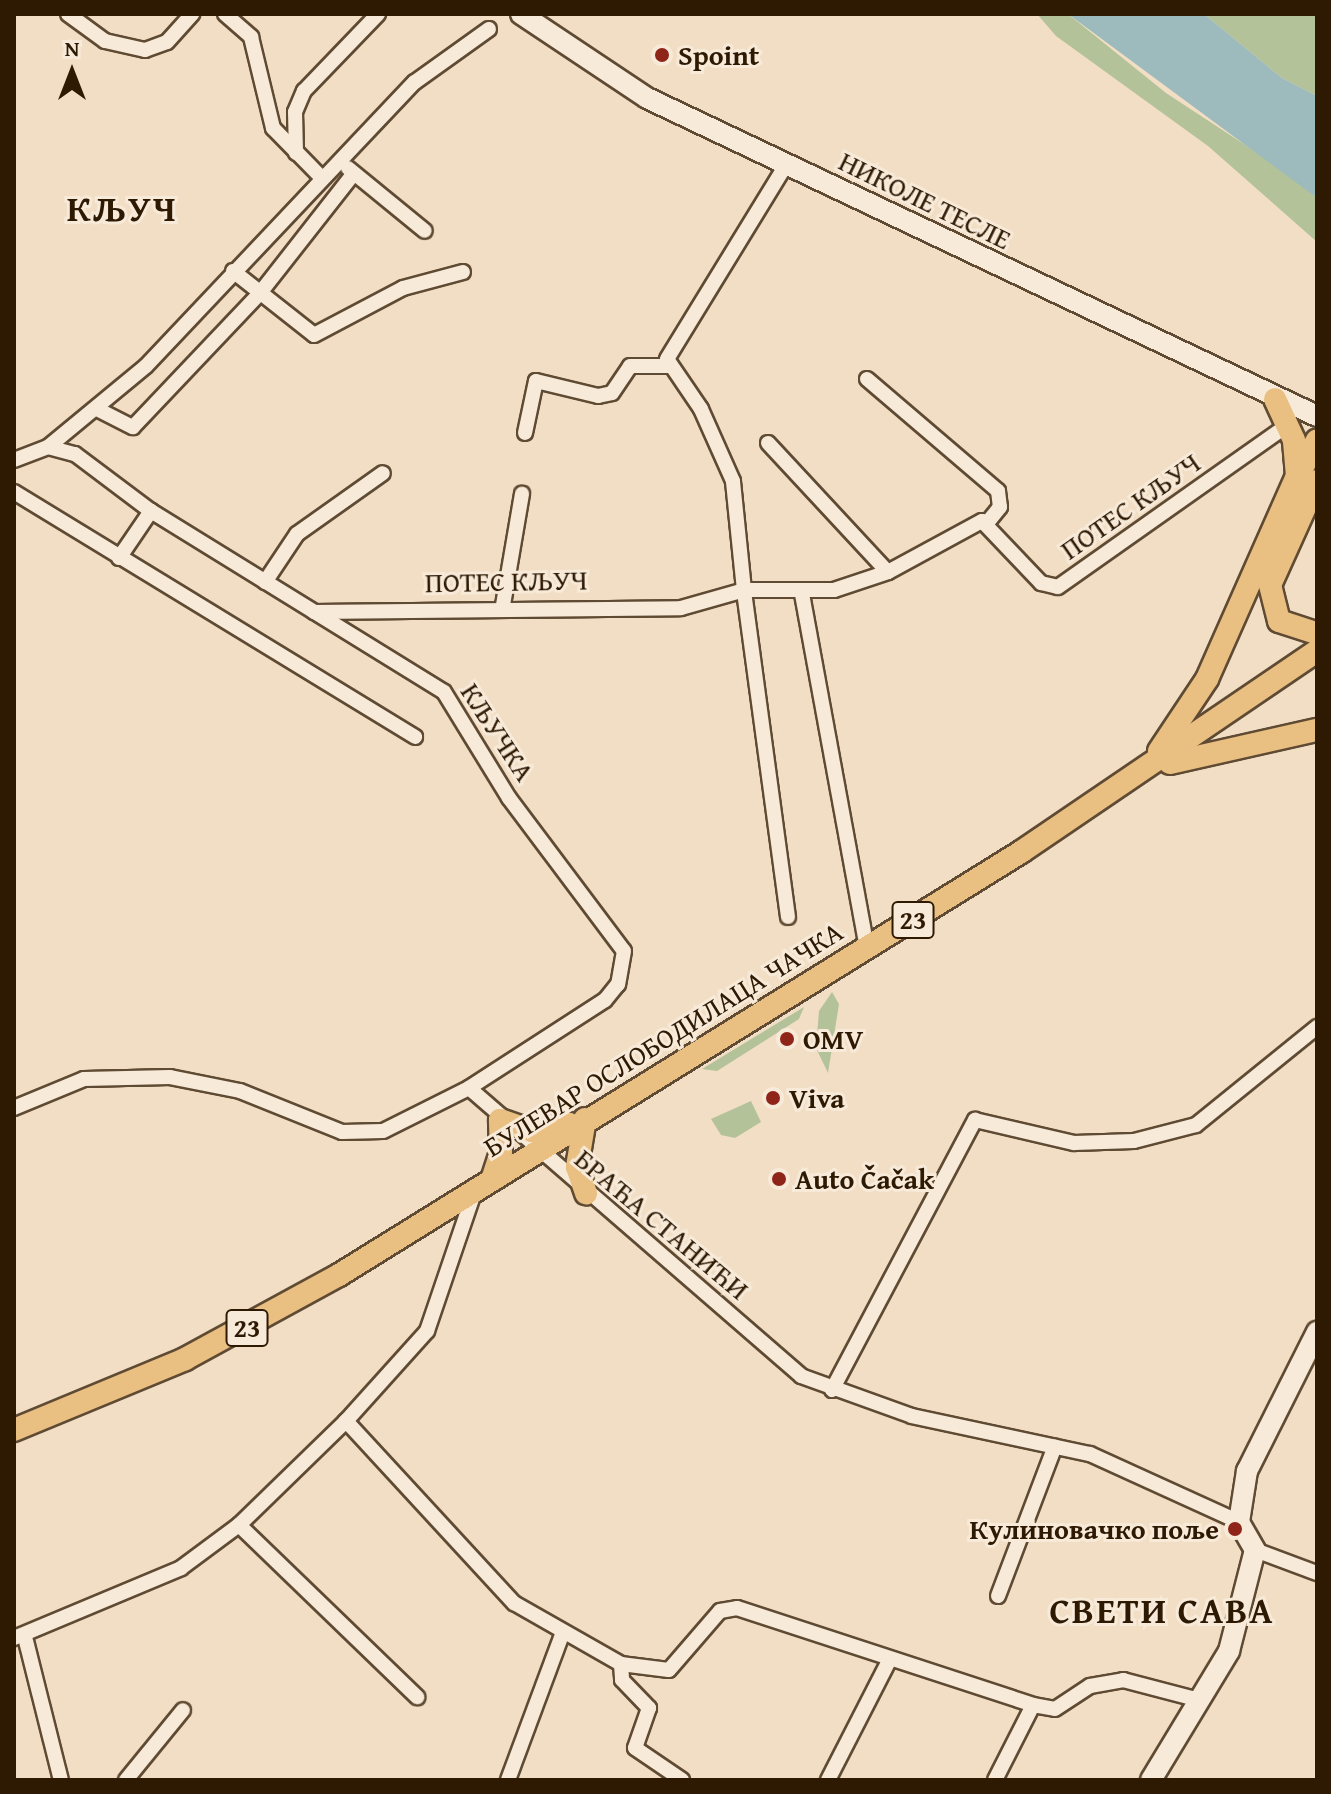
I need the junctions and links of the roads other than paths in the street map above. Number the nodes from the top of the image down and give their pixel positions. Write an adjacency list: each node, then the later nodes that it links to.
1 (68, 14): 2 (street)
2 (192, 14)
3 (225, 14): 8 (street)
4 (378, 14): 7 (street)
5 (521, 14): 11 (street, НИКОЛЕ ТЕСЛЕ)
6 (489, 29): 10 (street)
7 (295, 112): 8 (street); 9 (street)
8 (267, 115): 9 (street)
9 (296, 153): 13 (street)
10 (338, 160): 12 (street); 13 (street)
11 (786, 165): 18 (street); 20 (street, НИКОЛЕ ТЕСЛЕ)
12 (354, 173): 14 (street); 17 (street)
13 (321, 177): 15 (street)
14 (425, 231)
15 (233, 271): 17 (street); 21 (street)
16 (463, 272): 17 (street)
17 (260, 293): 21 (street)
18 (668, 366): 24 (street); 38 (street)
19 (867, 379): 34 (street)
20 (1275, 399): 22 (street, НИКОЛЕ ТЕСЛЕ); 23 (main road)
21 (99, 410): 27 (street)
22 (1317, 416)
23 (1288, 425): 30 (main road); 34 (street, ПОТЕС КЉУЧ)
24 (525, 433)
25 (1317, 440): 30 (main road)
26 (768, 443): 36 (street)
27 (48, 447): 28 (street); 33 (street, КЉУЧКА)
28 (14, 460)
29 (383, 473): 37 (street)
30 (1307, 479): 42 (main road); 46 (main road)
31 (14, 492): 35 (street)
32 (522, 494): 40 (street)
33 (151, 511): 35 (street); 37 (street, КЉУЧКА)
34 (988, 522): 36 (street, ПОТЕС КЉУЧ)
35 (119, 558): 45 (street)
36 (888, 572): 39 (street, ПОТЕС КЉУЧ)
37 (265, 582): 41 (street, КЉУЧКА)
38 (744, 590): 39 (street, ПОТЕС КЉУЧ); 40 (street, ПОТЕС КЉУЧ); 47 (street)
39 (802, 594): 48 (street)
40 (503, 605): 41 (street, ПОТЕС КЉУЧ)
41 (314, 612): 50 (street, КЉУЧКА)
42 (1317, 633)
43 (1317, 651): 46 (main road, БУЛЕВАР ОСЛОБОДИЛАЦА ЧАЧКА / 23)
44 (1317, 730): 46 (main road)
45 (415, 737)
46 (1150, 766): 48 (main road, БУЛЕВАР ОСЛОБОДИЛАЦА ЧАЧКА / 23)
47 (788, 917)
48 (867, 949): 52 (main road, БУЛЕВАР ОСЛОБОДИЛАЦА ЧАЧКА / 23)
49 (1317, 1027): 58 (street)
50 (469, 1088): 51 (street); 53 (street, БРАЋА СТАНИЋИ)
51 (14, 1108)
52 (585, 1119): 53 (main road); 54 (main road, БУЛЕВАР ОСЛОБОДИЛАЦА ЧАЧКА / 23); 56 (main road)
53 (500, 1120): 54 (street, БРАЋА СТАНИЋИ); 55 (main road)
54 (535, 1151): 55 (main road, БУЛЕВАР ОСЛОБОДИЛАЦА ЧАЧКА / 23); 56 (street, БРАЋА СТАНИЋИ)
55 (483, 1186): 59 (street); 60 (main road, БУЛЕВАР ОСЛОБОДИЛАЦА ЧАЧКА / 23)
56 (586, 1193): 58 (street, БРАЋА СТАНИЋИ)
57 (1317, 1332): 62 (street)
58 (832, 1390): 61 (street, БРАЋА СТАНИЋИ)
59 (346, 1421): 63 (street); 67 (street)
60 (14, 1430)
61 (1055, 1446): 62 (street, БРАЋА СТАНИЋИ); 66 (street)
62 (1239, 1522): 64 (street)
63 (239, 1525): 68 (street); 71 (street)
64 (1255, 1550): 65 (street); 72 (street)
65 (1317, 1573)
66 (998, 1596)
67 (562, 1635): 70 (street); 77 (street)
68 (20, 1637): 75 (street)
69 (889, 1661): 70 (street); 73 (street); 79 (street)
70 (621, 1664): 78 (street)
71 (417, 1697)
72 (1200, 1700): 73 (street); 81 (street)
73 (1033, 1705): 80 (street)
74 (183, 1710): 76 (street)
75 (61, 1780)
76 (126, 1780)
77 (508, 1780)
78 (682, 1780)
79 (828, 1780)
80 (995, 1780)
81 (1151, 1780)

